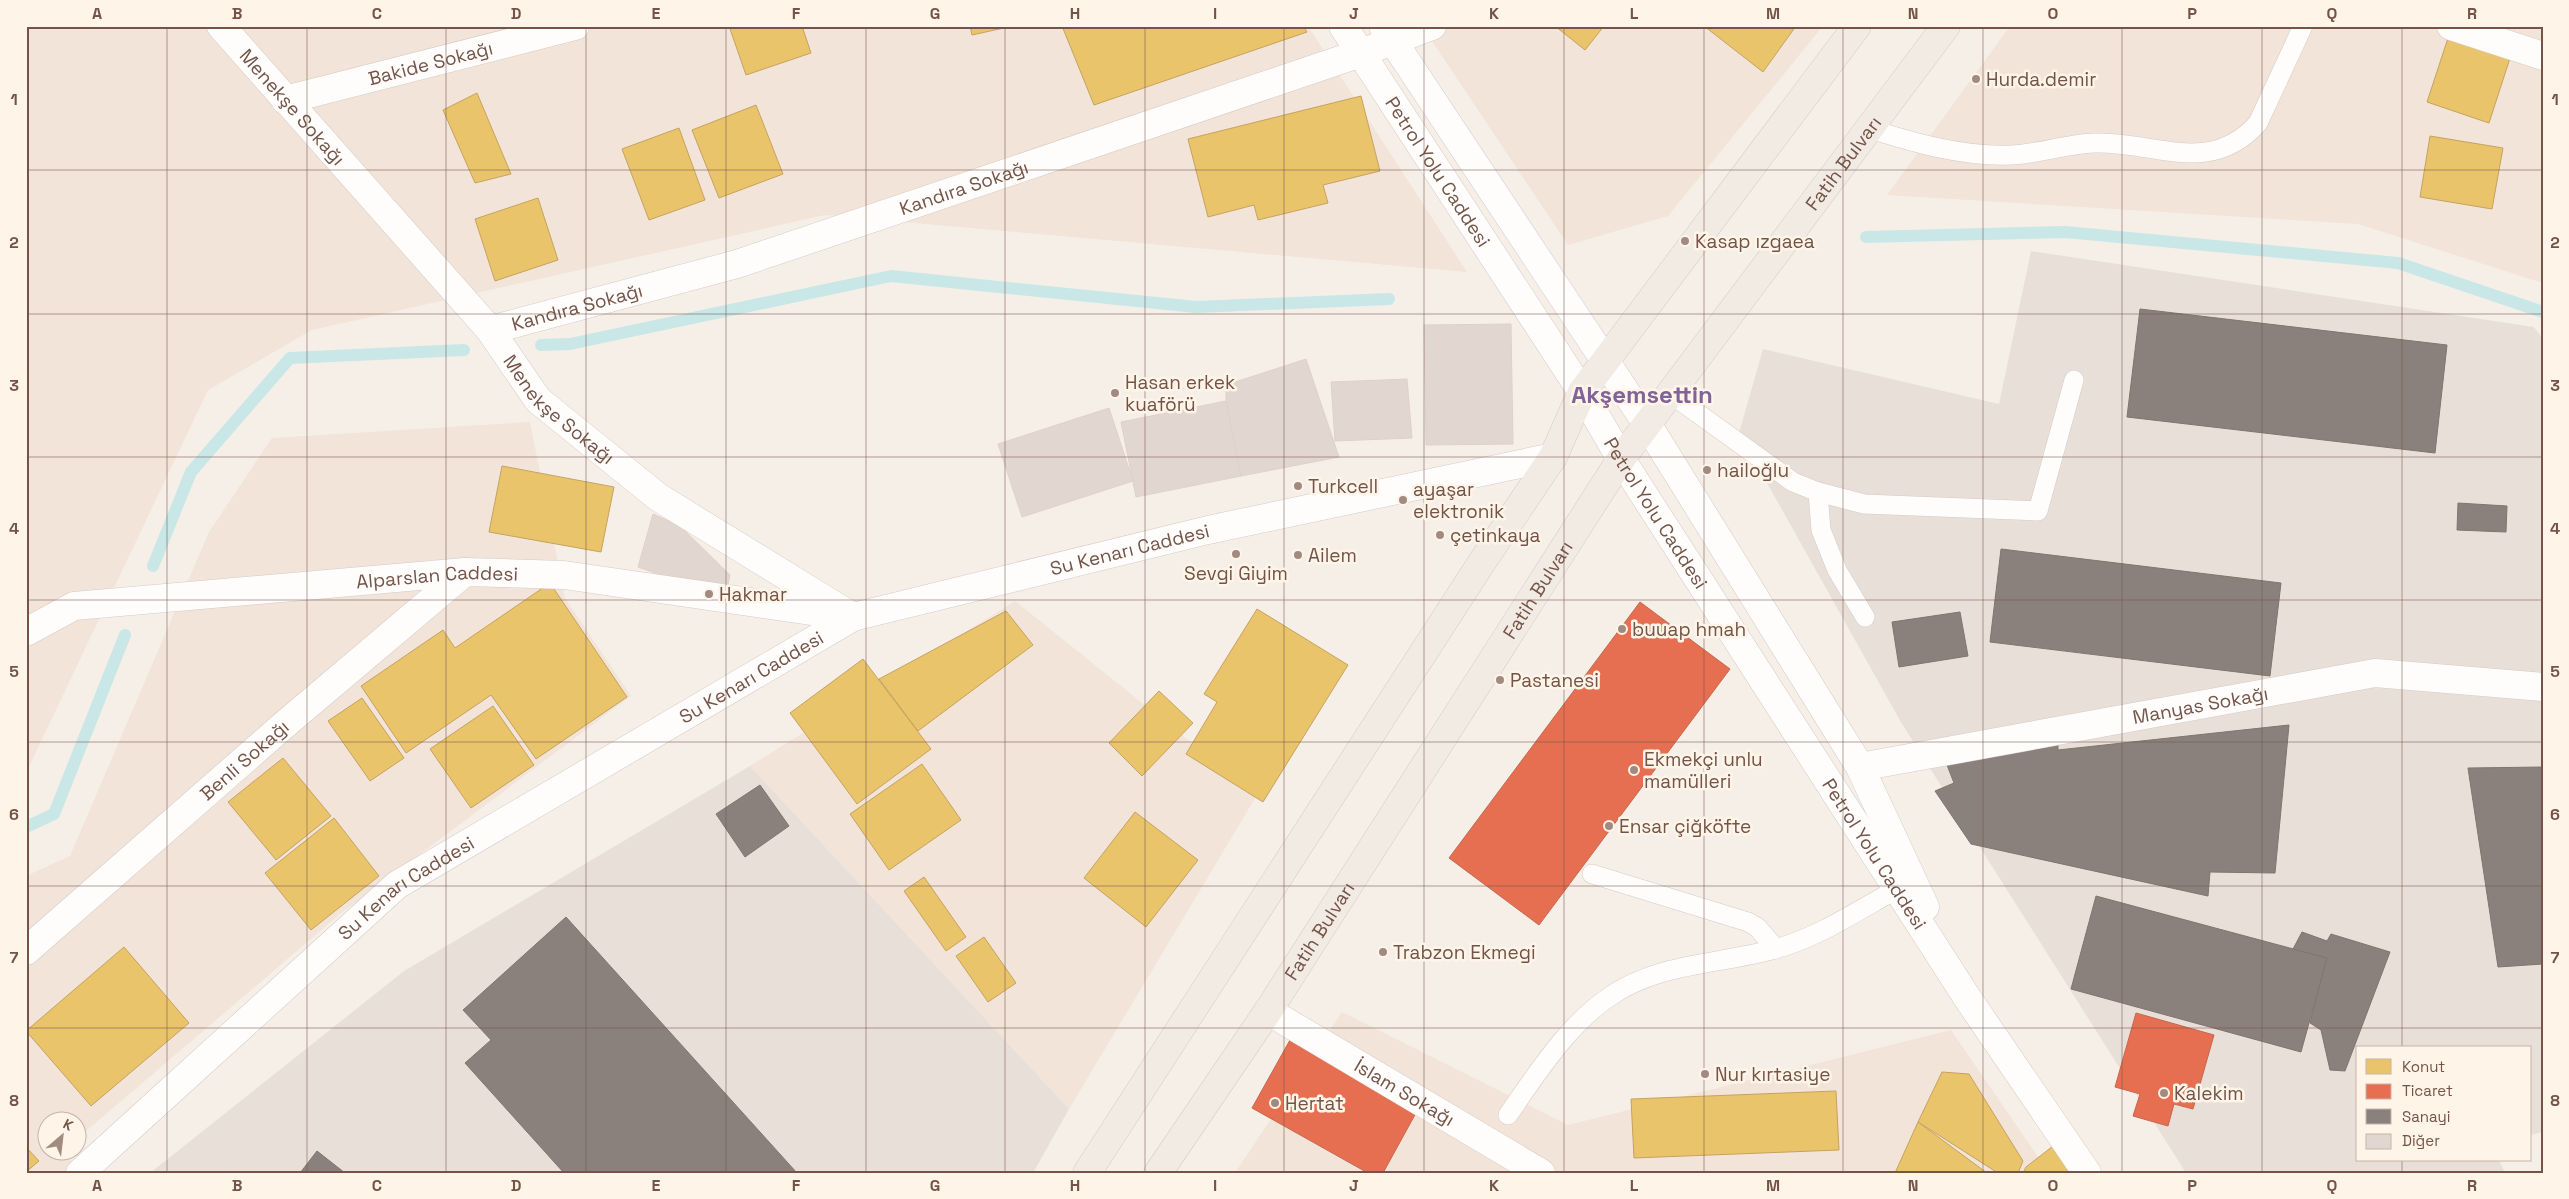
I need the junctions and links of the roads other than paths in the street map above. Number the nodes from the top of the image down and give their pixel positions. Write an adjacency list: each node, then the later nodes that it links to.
1 (221, 26): 12 (street, Menekşe Sokağı)
2 (575, 26): 12 (street, Bakide Sokağı)
3 (1343, 26): 10 (street, Petrol Yolu Caddesi)
4 (1432, 26): 9 (street, Kandıra Sokağı)
5 (1856, 26): 15 (main road)
6 (1946, 26): 13 (main road, Fatih Bulvarı)
7 (2303, 26): 13 (lane)
8 (2451, 26): 11 (street)
9 (1388, 33): 10 (street, Kandıra Sokağı); 15 (street, Petrol Yolu Caddesi)
10 (1361, 54): 14 (street, Kandıra Sokağı); 17 (street, Petrol Yolu Caddesi)
11 (2543, 56)
12 (285, 100): 14 (street, Menekşe Sokağı)
13 (1870, 129): 18 (main road, Fatih Bulvarı)
14 (490, 330): 24 (street, Menekşe Sokağı)
15 (1605, 361): 17 (main road); 19 (street, Petrol Yolu Caddesi)
16 (2074, 380): 22 (lane)
17 (1582, 392): 20 (main road); 21 (street, Petrol Yolu Caddesi)
18 (1670, 394): 19 (main road, Fatih Bulvarı); 22 (lane)
19 (1647, 424): 21 (main road, Fatih Bulvarı); 28 (street, Petrol Yolu Caddesi)
20 (1553, 457): 24 (street, Su Kenarı Caddesi); 37 (main road)
21 (1622, 459): 30 (street, Petrol Yolu Caddesi); 34 (main road, Fatih Bulvarı)
22 (1818, 492): 25 (lane)
23 (465, 572): 24 (street, Alparslan Caddesi); 26 (street, Alparslan Caddesi); 32 (street, Benli Sokağı)
24 (853, 617): 36 (street, Su Kenarı Caddesi)
25 (1865, 617)
26 (26, 632)
27 (2543, 687): 28 (street, Manyas Sokağı)
28 (1860, 767): 33 (street, Petrol Yolu Caddesi)
29 (1592, 874): 31 (lane)
30 (1896, 889): 31 (lane); 33 (street, Petrol Yolu Caddesi)
31 (1776, 949): 35 (lane)
32 (26, 951)
33 (1968, 999): 40 (street, Petrol Yolu Caddesi)
34 (1268, 1011): 38 (main road, Fatih Bulvarı); 39 (street, İslam Sokağı)
35 (1508, 1115)
36 (80, 1173)
37 (1087, 1173)
38 (1158, 1173)
39 (1541, 1173)
40 (2086, 1173)

